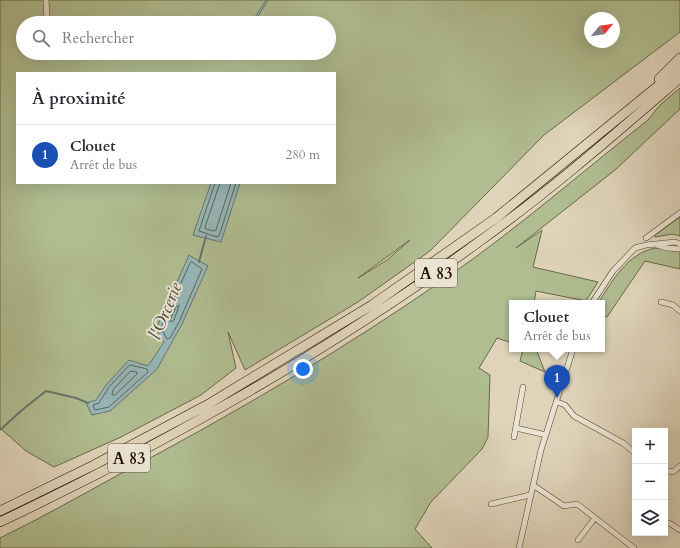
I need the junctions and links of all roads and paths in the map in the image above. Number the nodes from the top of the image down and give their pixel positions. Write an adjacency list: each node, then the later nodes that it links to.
1 (46, 0): 2 (street)
2 (48, 16)
3 (680, 58): 6 (highway)
4 (680, 68): 6 (highway, A 83)
5 (680, 78): 29 (highway, A 83)
6 (646, 96): 27 (highway, A 83)
7 (680, 213): 8 (street)
8 (646, 238)
9 (654, 244): 10 (street); 11 (street); 12 (street)
10 (680, 244)
11 (680, 249)
12 (594, 300)
13 (661, 302): 14 (street)
14 (680, 311)
15 (572, 352): 17 (street)
16 (523, 387): 18 (street)
17 (557, 402): 19 (street); 21 (street)
18 (516, 428): 19 (street); 20 (street)
19 (546, 435): 24 (street)
20 (514, 437)
21 (632, 450)
22 (680, 466): 23 (street)
23 (668, 471)
24 (533, 485): 25 (street); 28 (street)
25 (530, 495): 26 (street); 33 (street)
26 (491, 504)
27 (0, 511)
28 (595, 518): 32 (street); 34 (street)
29 (0, 522)
30 (668, 523): 31 (street)
31 (680, 530)
32 (578, 540)
33 (519, 548)
34 (634, 548)

